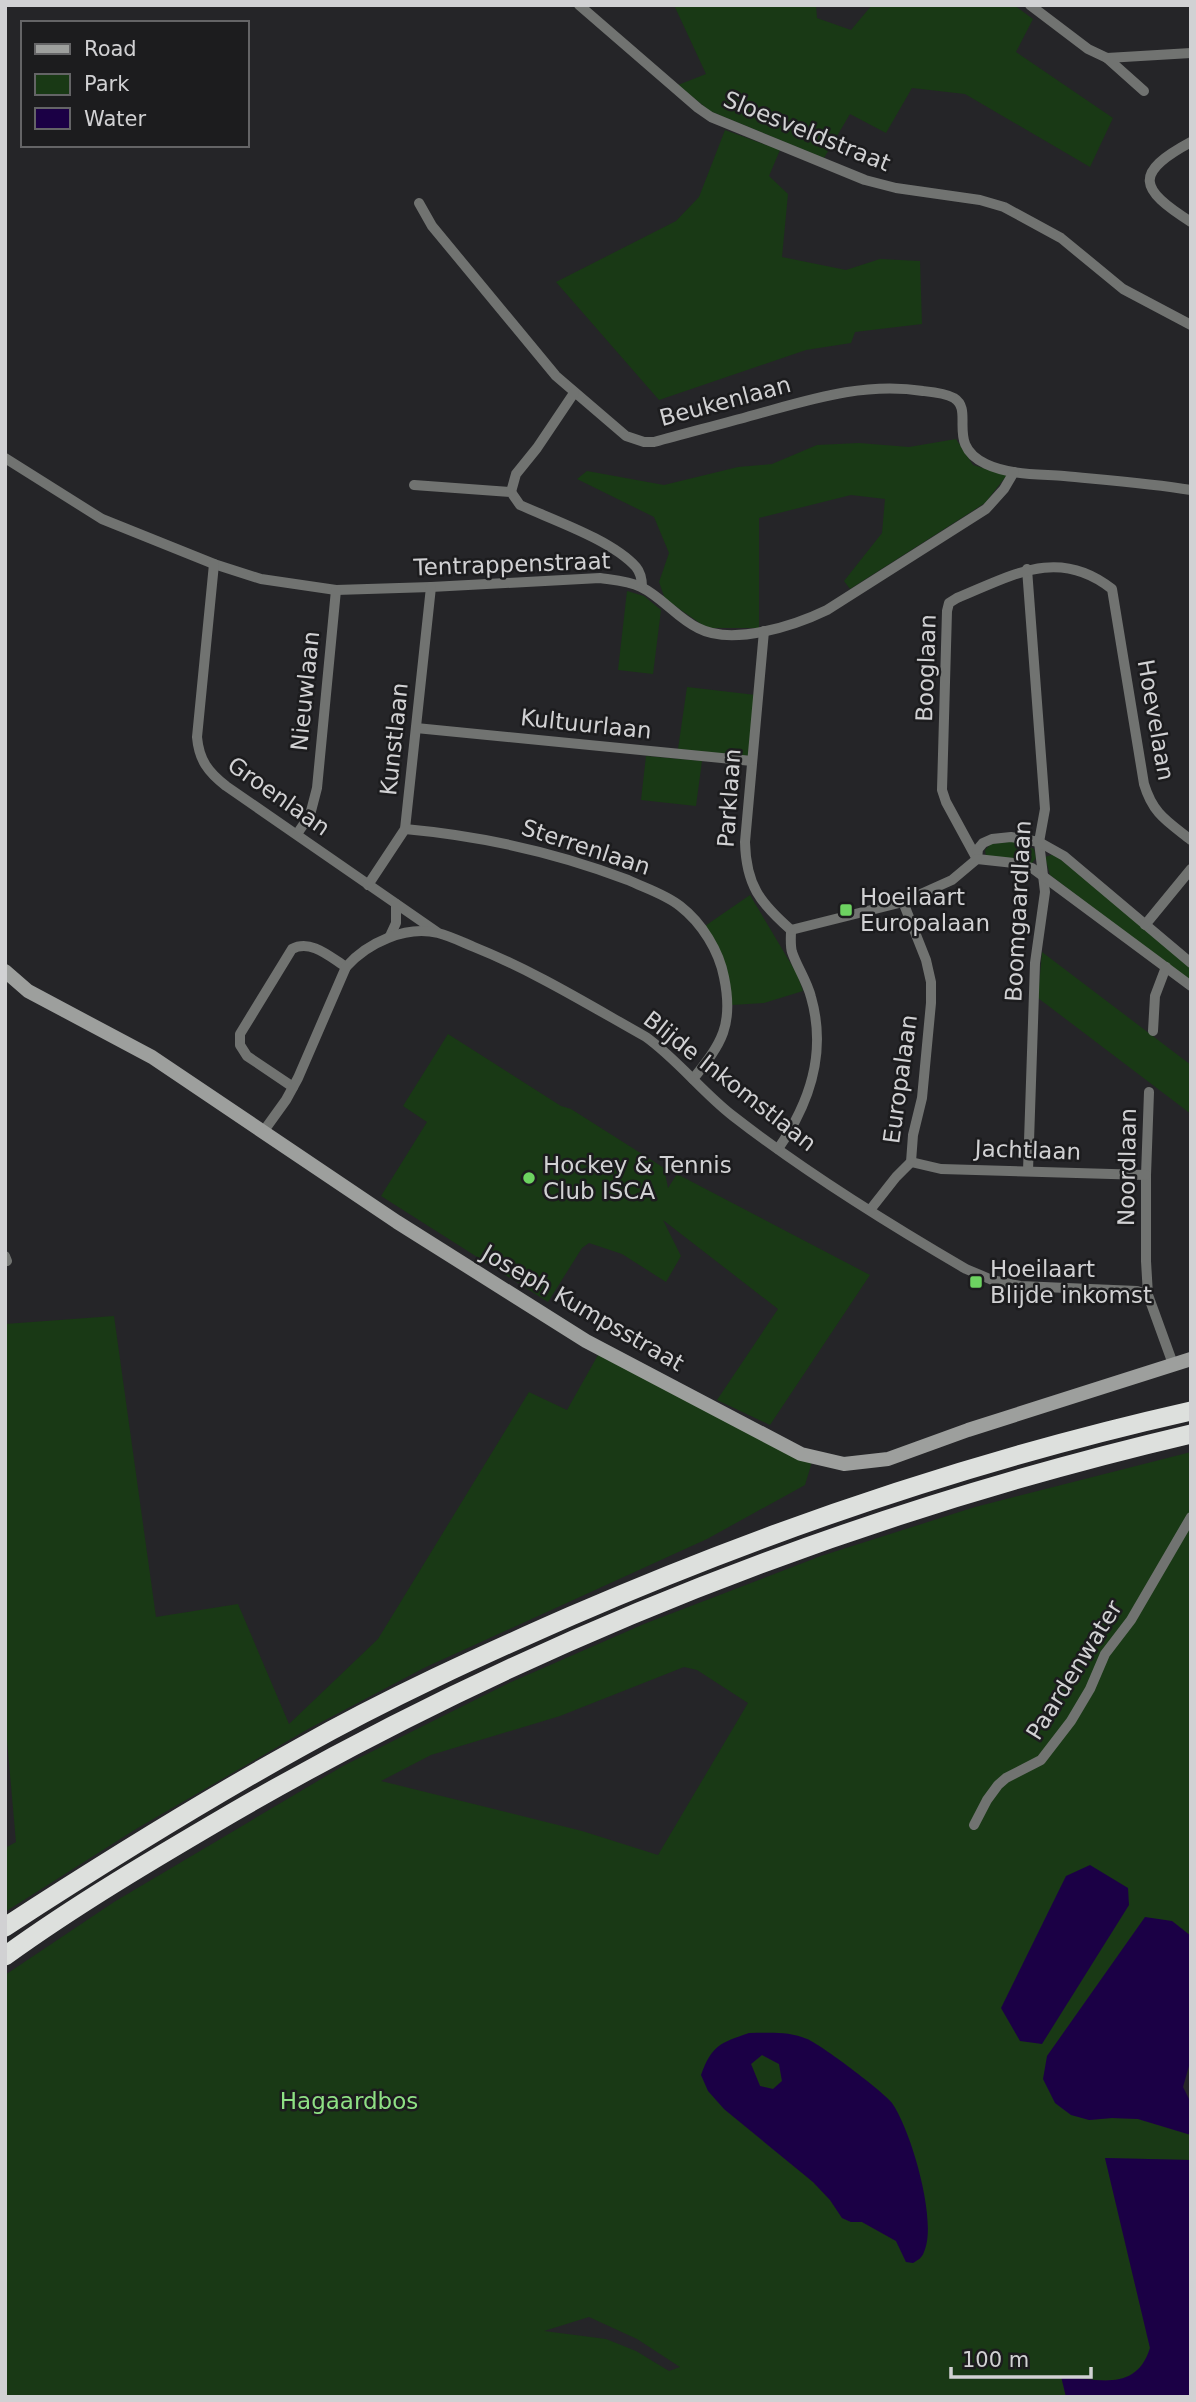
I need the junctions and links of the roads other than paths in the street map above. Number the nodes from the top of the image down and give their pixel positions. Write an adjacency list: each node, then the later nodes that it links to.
1 (579, 5): 9 (street, Sloesveldstraat)
2 (1030, 5): 4 (street)
3 (1191, 53): 4 (street)
4 (1107, 58): 5 (street)
5 (1144, 91)
6 (1191, 142): 8 (street)
7 (419, 203): 10 (street, Beukenlaan)
8 (1191, 222)
9 (1191, 325)
10 (574, 393): 12 (street, Beukenlaan); 15 (street)
11 (5, 458): 16 (street, Tentrappenstraat)
12 (1014, 472): 14 (street); 22 (street, Tentrappenstraat)
13 (414, 485): 15 (street)
14 (1191, 490)
15 (511, 492): 19 (street)
16 (214, 564): 21 (street, Tentrappenstraat); 26 (street, Groenlaan)
17 (1027, 569): 20 (street, Booglaan); 28 (street, Boomgaardlaan); 29 (street, Booglaan)
18 (431, 587): 19 (street, Tentrappenstraat); 21 (street, Tentrappenstraat); 23 (street, Kunstlaan)
19 (642, 587): 22 (street, Tentrappenstraat)
20 (1112, 589): 27 (street, Hoevelaan)
21 (336, 590): 26 (street, Nieuwlaan)
22 (764, 631): 24 (street, Parklaan)
23 (416, 728): 24 (street, Kultuurlaan); 25 (street, Kunstlaan)
24 (752, 761): 36 (street, Parklaan)
25 (405, 829): 32 (street, Kunstlaan); 45 (street, Sterrenlaan)
26 (297, 834): 32 (street, Groenlaan)
27 (1191, 840)
28 (1039, 842): 29 (street); 31 (street, Boomgaardlaan); 35 (street)
29 (977, 859): 31 (street); 33 (street)
30 (1191, 869): 35 (street)
31 (1044, 876): 41 (street); 51 (street, Boomgaardlaan)
32 (368, 885): 34 (street, Groenlaan)
33 (903, 902): 36 (street); 50 (street, Europalaan)
34 (396, 904): 37 (street, Groenlaan); 38 (street)
35 (1145, 925): 39 (street)
36 (791, 930): 49 (street)
37 (437, 932): 38 (street, Blijde Inkomstlaan); 45 (street, Blijde Inkomstlaan)
38 (390, 936): 40 (street, Blijde Inkomstlaan)
39 (1191, 963)
40 (346, 967): 46 (street, Blijde Inkomstlaan); 46 (street)
41 (1166, 967): 43 (street); 44 (street)
42 (5, 971): 48 (street, Joseph Kumpsstraat)
43 (1191, 986)
44 (1153, 1031)
45 (693, 1079): 49 (street, Blijde Inkomstlaan)
46 (293, 1087): 48 (street, Blijde Inkomstlaan)
47 (1149, 1092): 52 (street, Noordlaan)
48 (263, 1132): 56 (street, Joseph Kumpsstraat)
49 (778, 1149): 53 (street, Blijde Inkomstlaan)
50 (911, 1162): 51 (street, Jachtlaan); 53 (street, Europalaan)
51 (1028, 1171): 52 (street, Jachtlaan)
52 (1146, 1175): 54 (street, Noordlaan)
53 (870, 1210): 54 (street, Blijde Inkomstlaan)
54 (1148, 1295): 56 (street, Noordlaan)
55 (1191, 1359): 56 (street, Joseph Kumpsstraat)
56 (1173, 1364)
57 (1191, 1411): 61 (highway)
58 (1191, 1434): 62 (highway)
59 (1191, 1517): 60 (street, Paardenwater)
60 (974, 1825)
61 (5, 1927)
62 (5, 1956)

